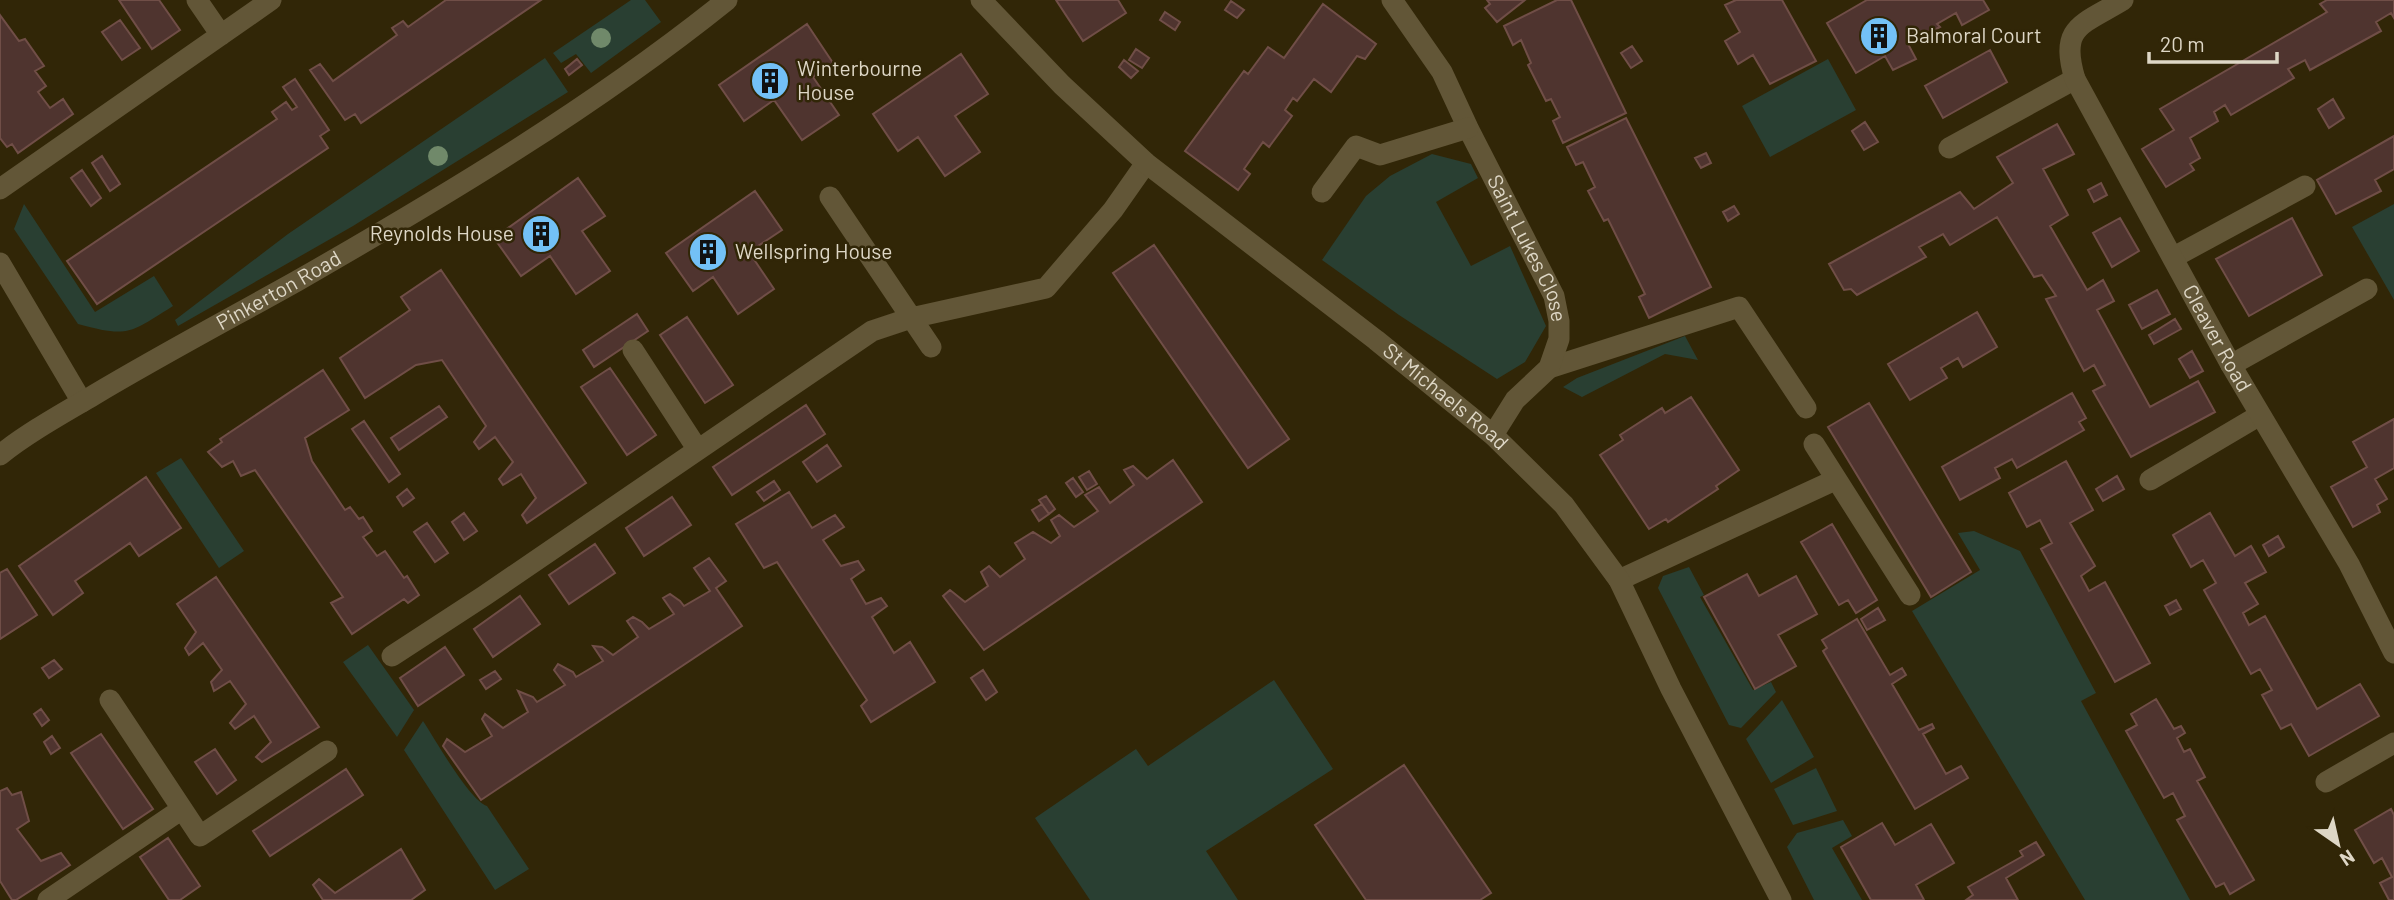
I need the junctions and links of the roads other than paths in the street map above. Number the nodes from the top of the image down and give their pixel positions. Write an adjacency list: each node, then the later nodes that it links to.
1 (197, 0): 7 (street)
2 (271, 0): 7 (street)
3 (727, 0): 24 (street, Pinkerton Road)
4 (981, 0): 11 (street, St Michaels Road)
5 (1392, 0): 9 (street, Saint Lukes Close)
6 (2123, 0): 8 (street, Cleaver Road)
7 (220, 34): 13 (street)
8 (2075, 79): 10 (street); 16 (street, Cleaver Road)
9 (1468, 128): 14 (street); 23 (street, Saint Lukes Close)
10 (1949, 148)
11 (1146, 163): 19 (street); 27 (street, St Michaels Road)
12 (2305, 187): 16 (street)
13 (0, 189)
14 (1322, 192)
15 (830, 197): 19 (street)
16 (2174, 257): 22 (street, Cleaver Road)
17 (0, 264): 24 (street)
18 (2367, 289): 22 (street)
19 (911, 318): 20 (street); 29 (street)
20 (931, 347)
21 (633, 350): 29 (street)
22 (2231, 366): 26 (street, Cleaver Road)
23 (1549, 368): 25 (street); 27 (street)
24 (82, 402): 30 (street, Pinkerton Road)
25 (1806, 408)
26 (2260, 415): 32 (street); 35 (street, Cleaver Road)
27 (1493, 435): 33 (street, St Michaels Road)
28 (1814, 444): 31 (street)
29 (698, 450): 36 (street)
30 (0, 455)
31 (1835, 480): 33 (street); 34 (street)
32 (2150, 480)
33 (1619, 580): 43 (street, St Michaels Road)
34 (1910, 596)
35 (2394, 653)
36 (392, 656)
37 (110, 700): 41 (street)
38 (2394, 743): 40 (street)
39 (327, 751): 41 (street)
40 (2326, 782)
41 (182, 809): 42 (street)
42 (48, 900)
43 (1781, 900)

